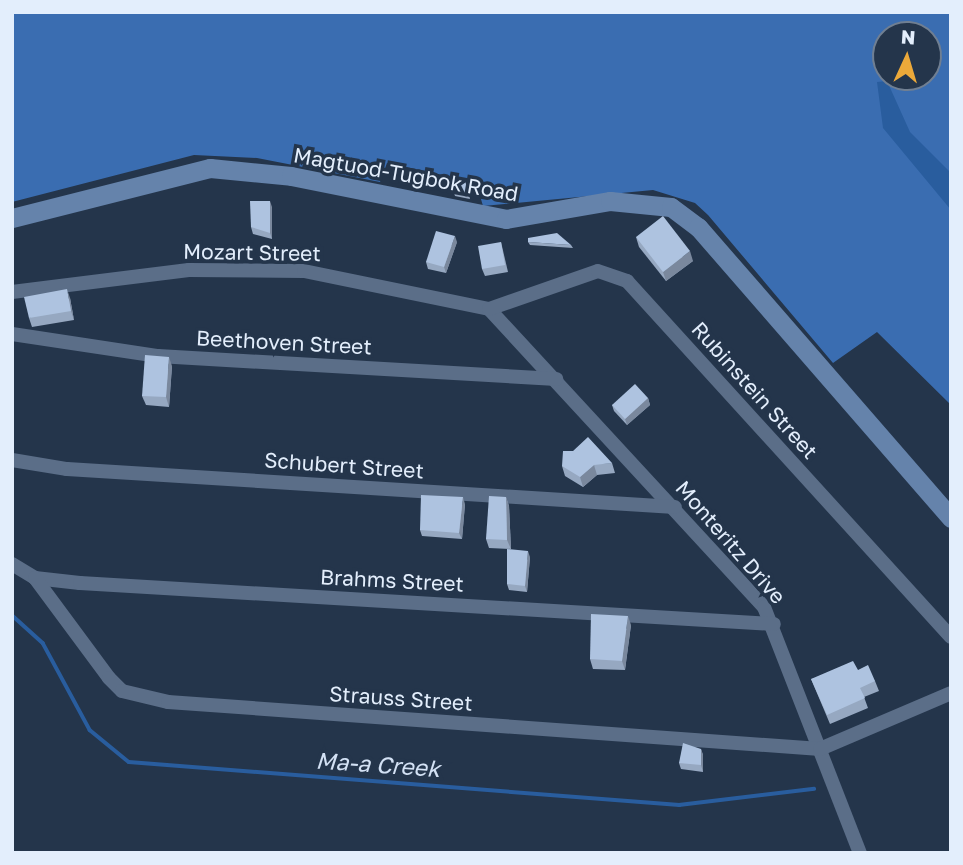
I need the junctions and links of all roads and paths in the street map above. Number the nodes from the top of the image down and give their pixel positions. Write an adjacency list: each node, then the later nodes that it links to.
1 (12, 218): 8 (main road, Magtuod-Tugbok Road)
2 (12, 292): 3 (street, Mozart Street)
3 (489, 309): 5 (street, Monteritz Drive); 12 (street, Rubinstein Street)
4 (12, 334): 5 (street, Beethoven Street)
5 (556, 379): 7 (street, Monteritz Drive)
6 (12, 460): 7 (street, Schubert Street)
7 (675, 507): 11 (street, Monteritz Drive)
8 (951, 518)
9 (12, 564): 10 (street, Brahms Street)
10 (35, 578): 11 (street, Brahms Street); 14 (street, Strauss Street)
11 (774, 624): 14 (street, Monteritz Drive)
12 (951, 637)
13 (951, 693): 14 (street)
14 (820, 749): 15 (street, Monteritz Drive)
15 (860, 853)

